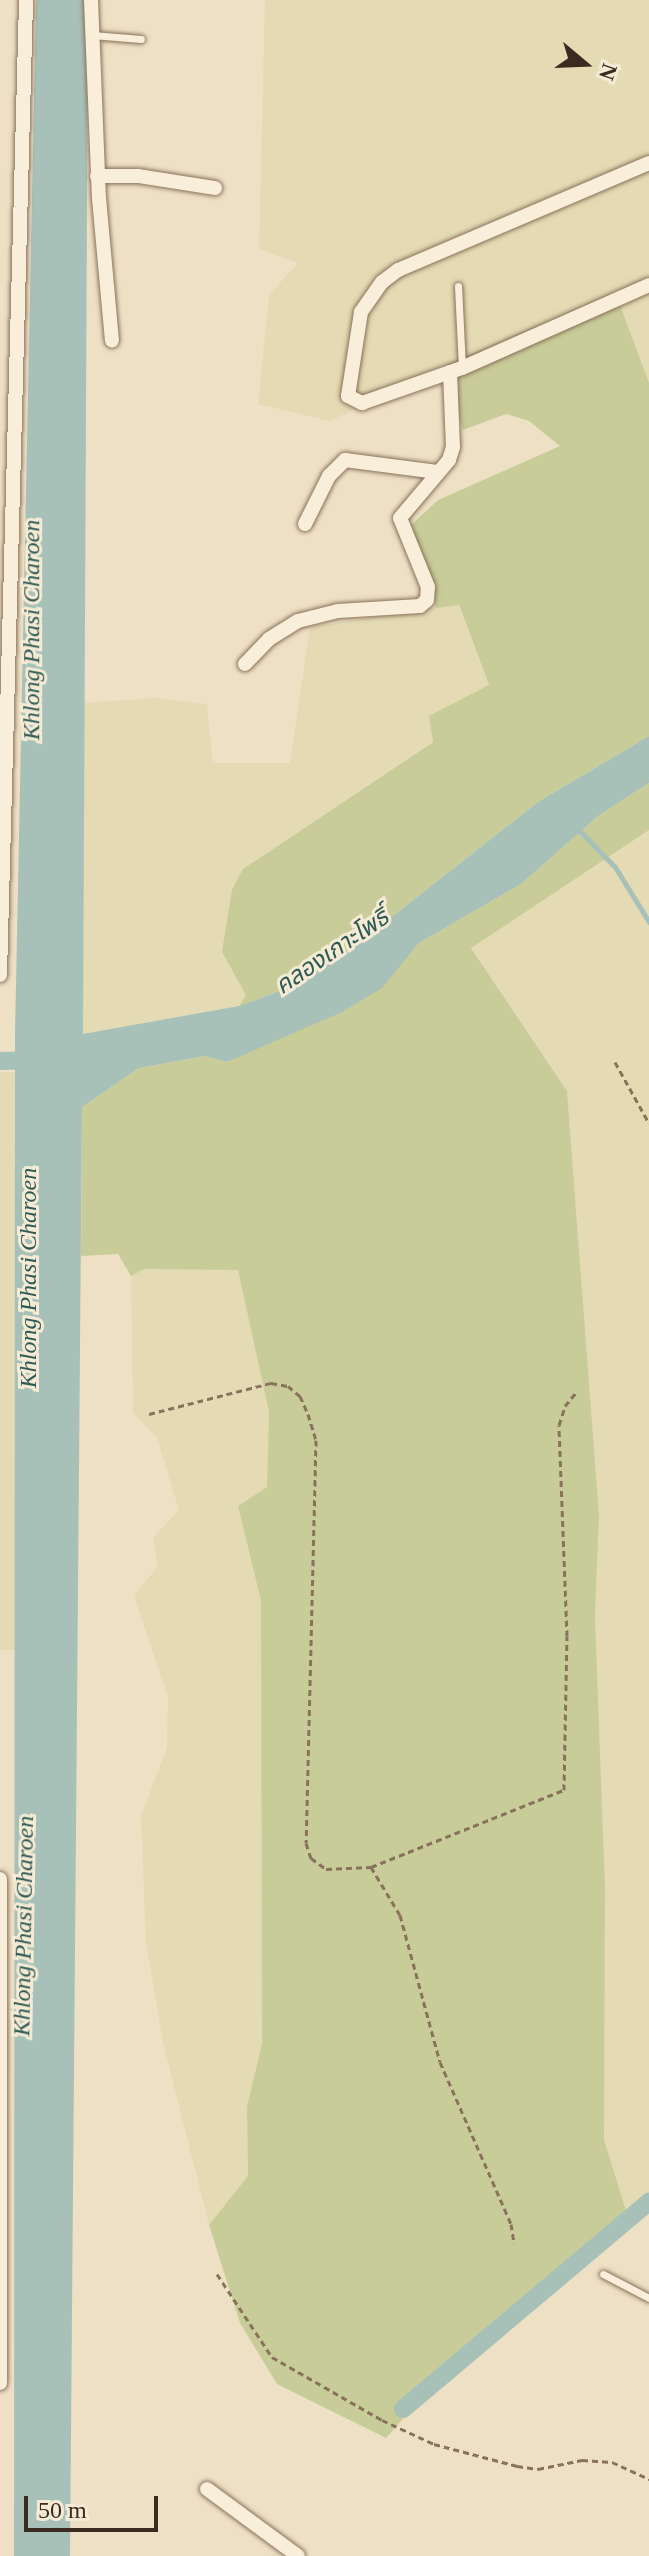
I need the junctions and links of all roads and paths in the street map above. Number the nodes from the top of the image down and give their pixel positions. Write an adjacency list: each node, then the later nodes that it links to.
1 (26, 0): 15 (street)
2 (91, 0): 3 (street)
3 (92, 35): 4 (lane); 6 (street)
4 (141, 39)
5 (649, 163): 11 (street)
6 (97, 176): 7 (street); 10 (street)
7 (215, 188)
8 (649, 285): 11 (street)
9 (458, 286): 11 (lane)
10 (112, 340)
11 (456, 370): 12 (street)
12 (437, 472): 13 (street); 14 (street)
13 (305, 524)
14 (245, 664)
15 (0, 975)
16 (615, 1062): 17 (path)
17 (649, 1123)
18 (577, 1391): 20 (path)
19 (149, 1414): 20 (path)
20 (371, 1867): 23 (path)
21 (0, 1879): 22 (street)
22 (1, 2174): 27 (street)
23 (514, 2244)
24 (217, 2274): 28 (path)
25 (603, 2274): 26 (lane)
26 (649, 2298)
27 (0, 2383)
28 (649, 2479)
29 (207, 2489): 30 (street)
30 (298, 2556)

